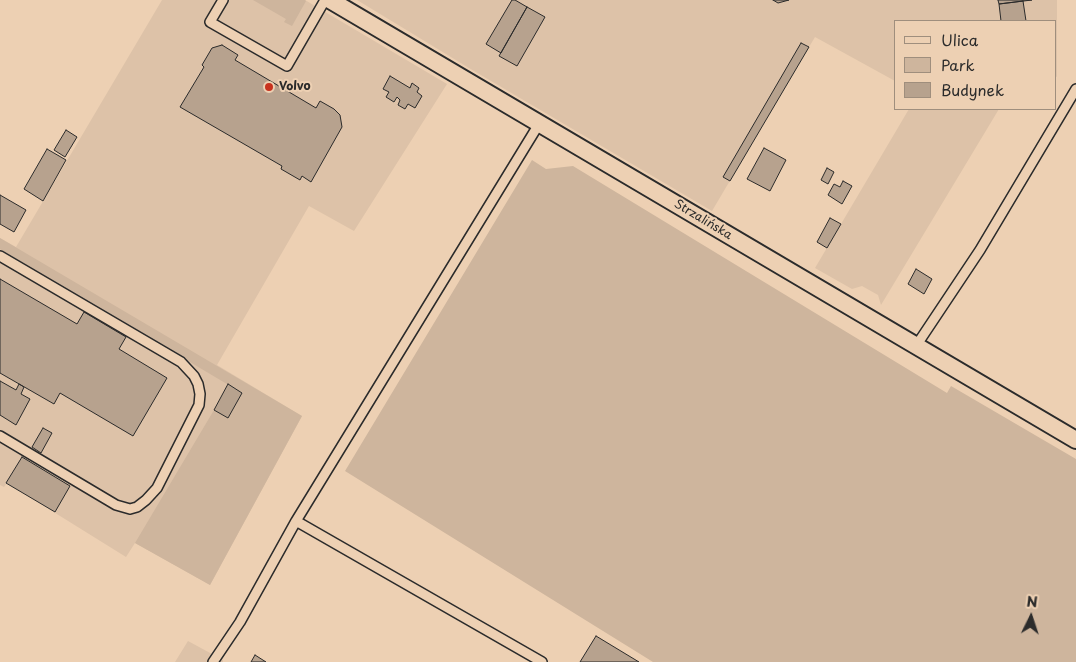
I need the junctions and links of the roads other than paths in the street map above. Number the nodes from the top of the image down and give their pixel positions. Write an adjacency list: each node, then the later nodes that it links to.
1 (223, 0): 2 (lane)
2 (325, 0)
3 (330, 0): 5 (street, Strzalińska)
4 (1076, 89): 7 (lane)
5 (539, 124): 7 (street, Strzalińska); 10 (lane)
6 (0, 256): 8 (lane)
7 (916, 346): 9 (street, Strzalińska)
8 (0, 436)
9 (1076, 440)
10 (296, 520): 11 (lane); 12 (lane)
11 (213, 662)
12 (542, 662)

